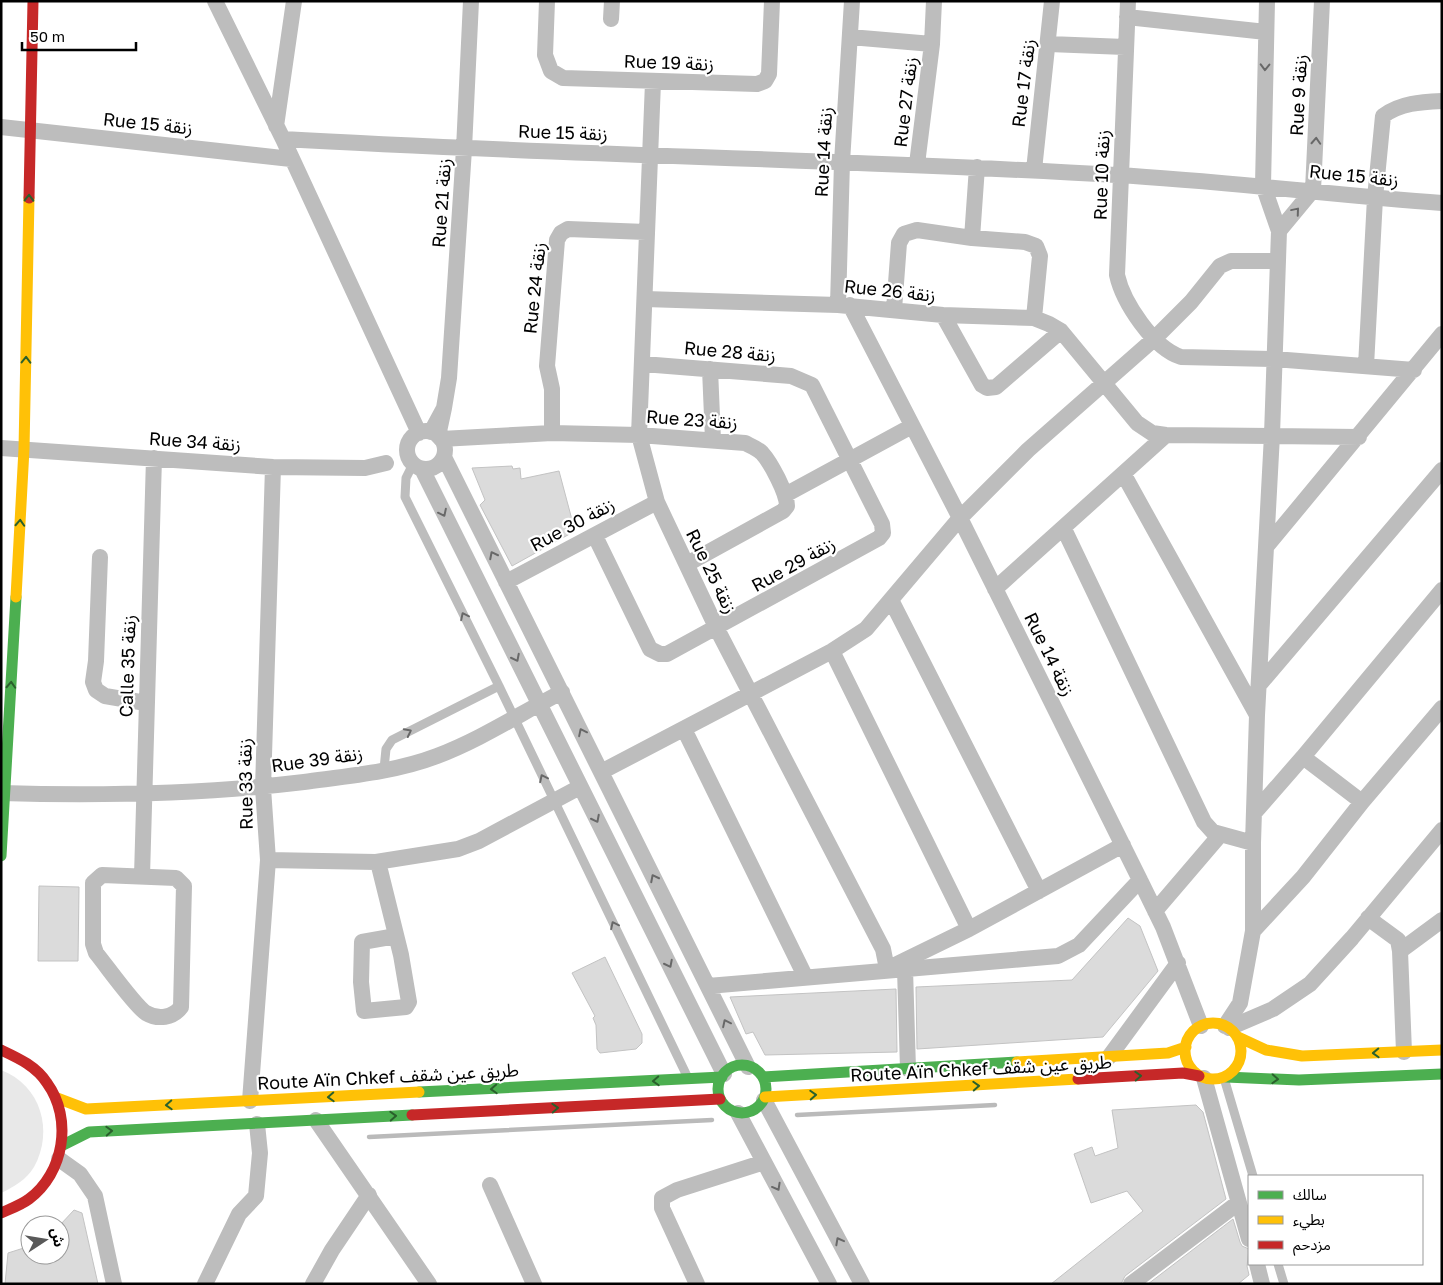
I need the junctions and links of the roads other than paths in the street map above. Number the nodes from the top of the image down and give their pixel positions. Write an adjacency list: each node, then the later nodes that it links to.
1 (33, 1): 23 (main road)
2 (215, 1): 24 (street)
3 (294, 1): 24 (street)
4 (471, 1): 25 (street, Rue 21 زنقة)
5 (547, 1): 20 (street, Rue 19 زنقة)
6 (612, 1): 14 (street)
7 (772, 1): 20 (street, Rue 19 زنقة)
8 (852, 1): 16 (street, Rue 14 زنقة)
9 (934, 1): 17 (street, Rue 27 زنقة)
10 (1052, 1): 18 (street, Rue 17 زنقة)
11 (1267, 1): 15 (street, Rue 9 زنقة)
12 (1322, 1): 34 (street, Rue 9 زنقة, one-way to 12)
13 (1127, 9): 15 (street); 19 (street, Rue 10 زنقة)
14 (611, 19)
15 (1266, 32): 33 (street, Rue 9 زنقة, one-way to 33)
16 (850, 37): 17 (street); 28 (street, Rue 14 زنقة)
17 (932, 44): 29 (street, Rue 27 زنقة)
18 (1049, 44): 19 (street); 31 (street, Rue 17 زنقة)
19 (1125, 47): 32 (street, Rue 10 زنقة)
20 (653, 82): 26 (street, Rue 25 زنقة)
21 (1442, 101): 35 (street)
22 (1, 127): 23 (street, Rue 15 زنقة)
23 (30, 131): 27 (street, Rue 15 زنقة); 64 (main road, one-way to 23)
24 (280, 133): 25 (street, Rue 15 زنقة); 27 (street)
25 (464, 149): 26 (street, Rue 15 زنقة); 58 (street, Rue 21 زنقة)
26 (649, 155): 28 (street, Rue 15 زنقة); 38 (street, Rue 25 زنقة)
27 (291, 159): 58 (street)
28 (842, 162): 29 (street); 42 (street, Rue 14 زنقة)
29 (917, 164): 30 (street)
30 (977, 167): 31 (street); 39 (street)
31 (1034, 170): 32 (street)
32 (1122, 175): 33 (street); 48 (street, Rue 10 زنقة)
33 (1263, 185): 34 (street, Rue 15 زنقة); 37 (street)
34 (1314, 190): 35 (street, Rue 15 زنقة); 37 (street, one-way to 34)
35 (1375, 198): 36 (street, Rue 15 زنقة); 51 (street)
36 (1442, 203)
37 (1279, 231): 40 (street)
38 (646, 232): 41 (street, Rue 25 زنقة); 56 (street, Rue 24 زنقة)
39 (972, 238): 43 (street); 45 (street)
40 (1277, 261): 48 (street); 49 (street)
41 (645, 299): 42 (street, Rue 26 زنقة); 50 (street, Rue 25 زنقة)
42 (844, 305): 43 (street, Rue 26 زنقة); 55 (street, Rue 14 زنقة)
43 (894, 310): 44 (street, Rue 26 زنقة)
44 (943, 315): 45 (street, Rue 26 زنقة); 46 (street)
45 (1034, 318): 46 (street, Rue 26 زنقة)
46 (1060, 332): 54 (street, Rue 26 زنقة)
47 (1442, 334): 53 (street)
48 (1154, 339): 49 (street, Rue 10 زنقة); 54 (street)
49 (1274, 360): 51 (street, Rue 10 زنقة); 60 (street)
50 (643, 364): 52 (street, Rue 28 زنقة); 57 (street, Rue 25 زنقة)
51 (1366, 366): 53 (street, Rue 10 زنقة)
52 (710, 369): 62 (street); 68 (street, Rue 28 زنقة)
53 (1414, 370): 61 (street)
54 (1103, 383): 59 (street, Rue 26 زنقة); 74 (street)
55 (912, 426): 68 (street); 74 (street, Rue 14 زنقة)
56 (552, 433): 57 (street, Rue 23 زنقة); 58 (street, Rue 23 زنقة)
57 (639, 434): 62 (street, Rue 23 زنقة); 73 (street, Rue 25 زنقة)
58 (432, 435): 65 (street); 67 (street)
59 (1166, 435): 60 (street); 71 (street)
60 (1272, 435): 61 (street); 77 (street)
61 (1359, 437): 77 (street)
62 (712, 440): 72 (street, Rue 23 زنقة)
63 (1, 448): 64 (street, Rue 34 زنقة)
64 (24, 449): 66 (street, Rue 34 زنقة); 102 (main road, one-way to 64)
65 (444, 457): 67 (street); 80 (street, one-way to 65)
66 (154, 458): 69 (street, Rue 34 زنقة); 90 (street, Calle 35 زنقة)
67 (413, 460): 69 (street, Rue 34 زنقة); 87 (lane, one-way to 67); 91 (street, one-way to 91)
68 (849, 461): 72 (street); 84 (street, Rue 29 زنقة)
69 (273, 466): 100 (street, Rue 33 زنقة)
70 (1442, 470): 86 (street)
71 (1124, 475): 75 (street); 93 (street)
72 (785, 494): 79 (street)
73 (656, 502): 76 (street, Rue 30 زنقة); 79 (street, Rue 25 زنقة)
74 (960, 518): 81 (street, Rue 14 زنقة); 83 (street)
75 (1064, 529): 81 (street); 107 (street)
76 (595, 536): 80 (street, Rue 30 زنقة); 84 (street, Rue 29 زنقة)
77 (1266, 547): 86 (street)
78 (100, 557): 90 (street)
79 (687, 564): 84 (street, Rue 25 زنقة)
80 (506, 582): 88 (street)
81 (995, 589): 109 (street, Rue 14 زنقة)
82 (1442, 590): 96 (street)
83 (891, 600): 85 (street); 115 (street)
84 (718, 628): 89 (street, Rue 25 زنقة)
85 (832, 651): 89 (street); 119 (street)
86 (1259, 685): 93 (street)
87 (499, 686): 94 (lane); 97 (lane, one-way to 87)
88 (562, 692): 91 (street, Rue 39 زنقة); 98 (street, one-way to 88)
89 (752, 692): 95 (street); 124 (street, Rue 25 زنقة)
90 (146, 703): 101 (street, Calle 35 زنقة)
91 (539, 704): 94 (street, Rue 39 زنقة); 99 (street)
92 (1442, 708): 104 (street)
93 (1257, 715): 105 (street)
94 (513, 718): 97 (street, Rue 39 زنقة); 103 (lane, one-way to 94)
95 (684, 729): 98 (street); 126 (street)
96 (1303, 757): 104 (street); 105 (street)
97 (384, 769): 100 (street, Rue 39 زنقة)
98 (601, 772): 127 (street, one-way to 98)
99 (580, 787): 103 (street); 138 (street, one-way to 138)
100 (263, 788): 101 (street, Rue 39 زنقة); 111 (street, Rue 33 زنقة)
101 (144, 792): 102 (street, Rue 39 زنقة); 113 (street, Calle 35 زنقة)
102 (3, 793): 110 (main road)
103 (554, 801): 112 (street); 142 (lane, one-way to 103)
104 (1362, 802): 120 (street)
105 (1255, 812): 108 (street)
106 (1442, 830): 117 (street)
107 (1220, 835): 108 (street); 116 (street)
108 (1253, 842): 120 (street)
109 (1123, 846): 114 (street, Rue 14 زنقة); 115 (street)
110 (1, 856)
111 (268, 860): 112 (street); 146 (street, Rue 33 زنقة)
112 (378, 862): 121 (street)
113 (142, 876): 113 (street)
114 (1140, 880): 116 (street, Rue 14 زنقة); 125 (street)
115 (1039, 891): 119 (street)
116 (1155, 911): 123 (street, Rue 14 زنقة)
117 (1368, 918): 122 (street); 129 (street)
118 (1442, 920): 122 (street)
119 (969, 928): 124 (street)
120 (1254, 931): 129 (street)
121 (396, 936): 121 (street)
122 (1400, 951): 133 (street)
123 (1178, 963): 128 (street, Rue 14 زنقة); 134 (street)
124 (887, 968): 125 (street); 126 (street)
125 (905, 969): 136 (street)
126 (805, 976): 127 (street)
127 (708, 986): 135 (street, one-way to 127)
128 (1201, 1026): 129 (main road); 130 (main road)
129 (1230, 1030): 133 (main road, one-way to 129); 141 (main road)
130 (1186, 1046): 134 (main road, Route Aïn Chkef طريق عين شقف); 140 (main road)
131 (1, 1050): 143 (main road)
132 (1442, 1050): 133 (main road)
133 (1404, 1052)
134 (1109, 1057): 136 (main road, Route Aïn Chkef طريق عين شقف)
135 (748, 1067): 138 (main road); 139 (main road)
136 (908, 1069): 139 (main road, Route Aïn Chkef طريق عين شقف)
137 (1442, 1074): 141 (main road, one-way to 137)
138 (723, 1076): 142 (main road, Route Aïn Chkef طريق عين شقف); 144 (main road)
139 (763, 1077): 145 (main road)
140 (1201, 1077): 141 (main road); 145 (main road, Route Aïn Chkef طريق عين شقف, one-way to 140); 155 (street)
141 (1225, 1077): 152 (lane)
142 (688, 1079): 146 (main road, Route Aïn Chkef طريق عين شقف, one-way to 146)
143 (57, 1098): 146 (main road, Route Aïn Chkef طريق عين شقف, one-way to 143); 150 (main road)
144 (720, 1099): 147 (main road); 148 (main road, one-way to 144)
145 (764, 1099): 147 (main road); 166 (street, one-way to 145)
146 (250, 1101)
147 (738, 1113): 151 (street)
148 (316, 1120): 149 (main road); 154 (street)
149 (257, 1124): 150 (main road, one-way to 149); 161 (street)
150 (61, 1152): 156 (main road); 160 (street)
151 (764, 1162): 164 (street); 165 (street, one-way to 165)
152 (1253, 1175)
153 (490, 1185): 163 (street)
154 (369, 1195): 159 (street); 162 (street)
155 (1238, 1203): 157 (street); 167 (street)
156 (1, 1212)
157 (1248, 1236)
158 (1278, 1265): 168 (lane)
159 (319, 1280)
160 (114, 1284)
161 (205, 1284)
162 (429, 1284)
163 (534, 1284)
164 (697, 1284)
165 (829, 1284)
166 (862, 1284)
167 (1131, 1284)
168 (1284, 1284)

